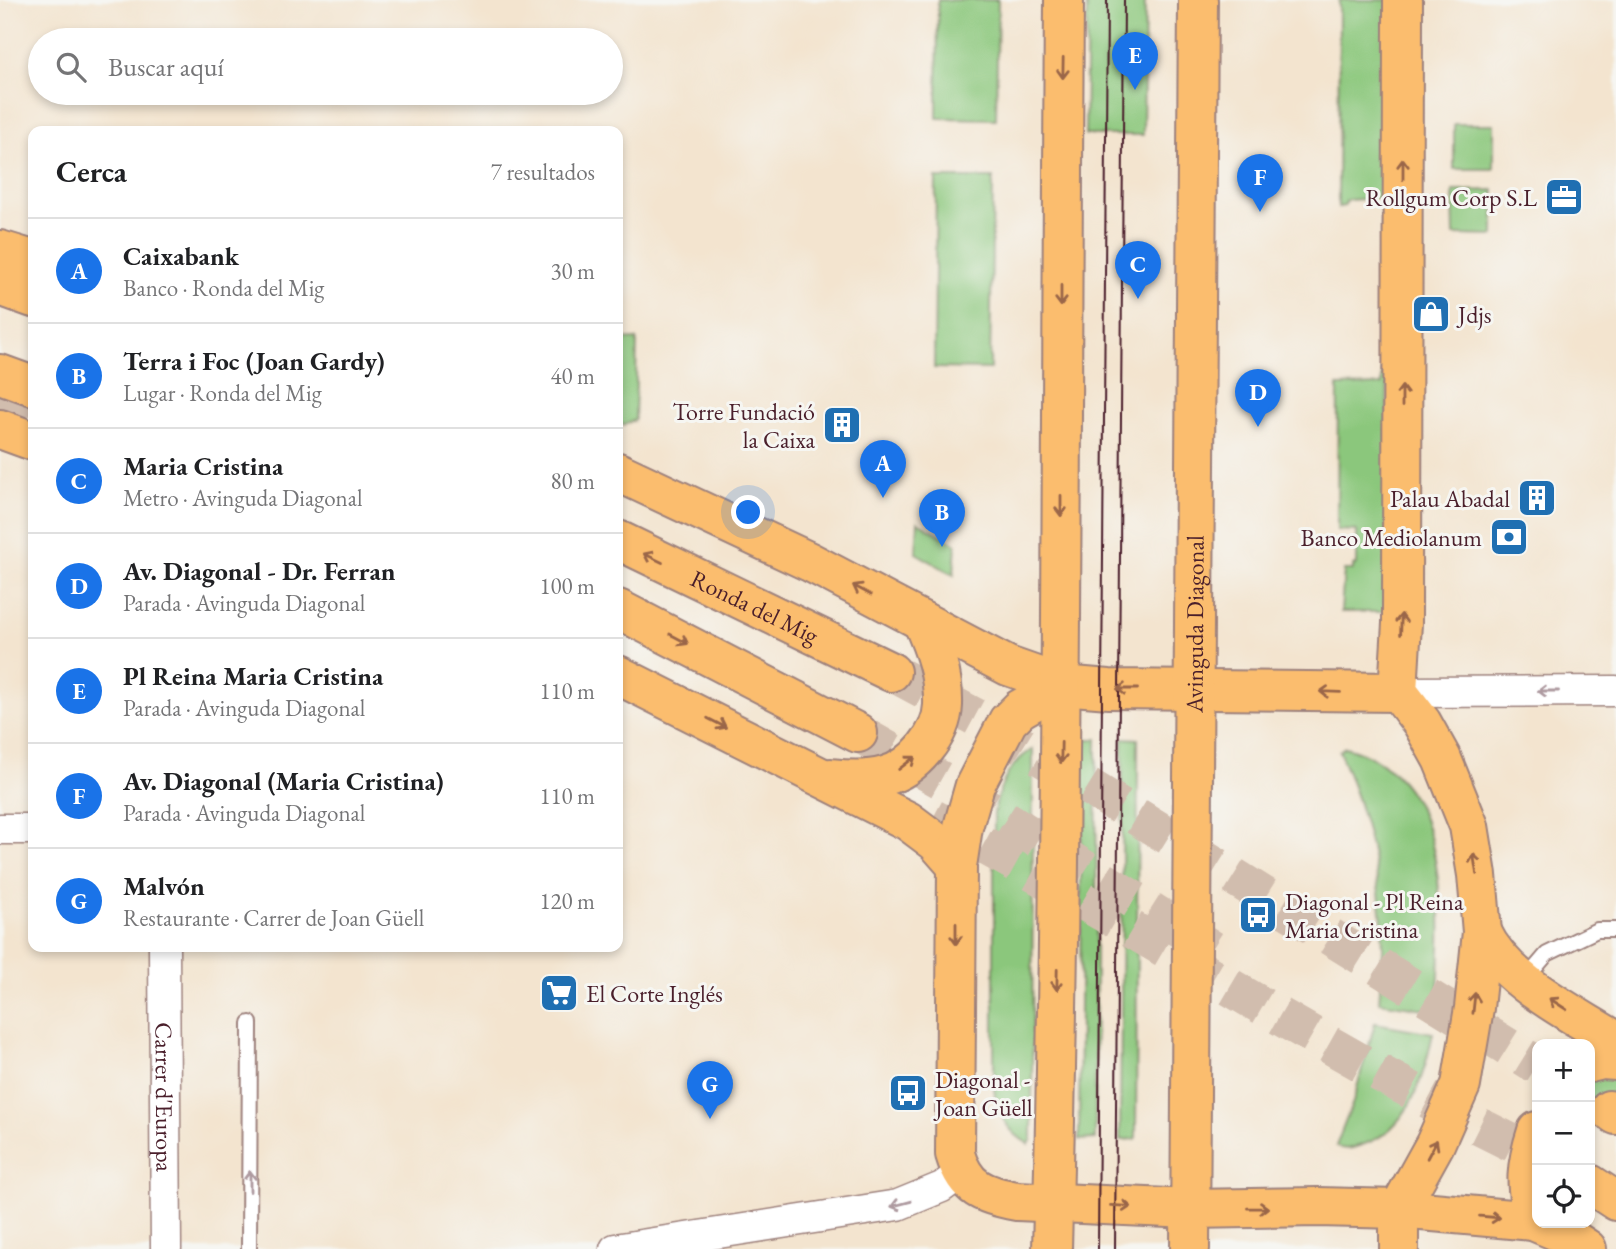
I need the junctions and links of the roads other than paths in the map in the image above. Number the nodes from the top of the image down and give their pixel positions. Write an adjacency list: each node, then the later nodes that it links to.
1 (1064, 0): 22 (main road, one-way to 22)
2 (1198, 0): 23 (main road, Avinguda Diagonal)
3 (1404, 0): 25 (main road, one-way to 3)
4 (0, 250): 5 (main road)
5 (28, 258)
6 (0, 286): 7 (main road)
7 (28, 296)
8 (0, 311): 9 (main road)
9 (28, 319)
10 (0, 374): 11 (main road)
11 (28, 384)
12 (0, 386): 13 (main road)
13 (28, 393)
14 (0, 429): 15 (main road)
15 (28, 439)
16 (623, 474): 19 (main road, one-way to 16)
17 (623, 542): 20 (main road, Ronda del Mig, one-way to 17)
18 (623, 612): 26 (main road, one-way to 26)
19 (922, 621): 22 (main road); 27 (main road, one-way to 19)
20 (891, 672)
21 (623, 677): 27 (main road, one-way to 27)
22 (1062, 685): 23 (main road, one-way to 22); 30 (main road); 43 (main road, one-way to 43)
23 (1193, 690): 25 (main road, one-way to 23); 44 (main road, Avinguda Diagonal)
24 (1616, 691): 25 (street, one-way to 25)
25 (1398, 692): 32 (main road, one-way to 25)
26 (858, 733)
27 (819, 775): 30 (main road)
28 (0, 829): 29 (street)
29 (28, 829)
30 (957, 866): 40 (main road, one-way to 40)
31 (1616, 930): 34 (lane)
32 (1482, 932): 34 (main road); 45 (main road, one-way to 32)
33 (164, 952): 47 (street, Carrer d'Europa)
34 (1524, 981): 36 (main road, one-way to 34)
35 (250, 1023): 48 (lane, one-way to 35)
36 (1616, 1041)
37 (1616, 1061): 38 (main road)
38 (1595, 1062)
39 (1532, 1147): 46 (main road)
40 (961, 1173): 43 (main road); 49 (street, one-way to 49)
41 (1595, 1187): 42 (main road)
42 (1616, 1200)
43 (1053, 1204): 44 (main road, one-way to 44); 50 (main road)
44 (1190, 1209): 45 (main road, one-way to 45); 51 (main road, Avinguda Diagonal)
45 (1399, 1209): 46 (main road, one-way to 46); 52 (main road)
46 (1562, 1238)
47 (166, 1249)
48 (249, 1249)
49 (615, 1249)
50 (1052, 1249)
51 (1190, 1249)
52 (1399, 1249)

